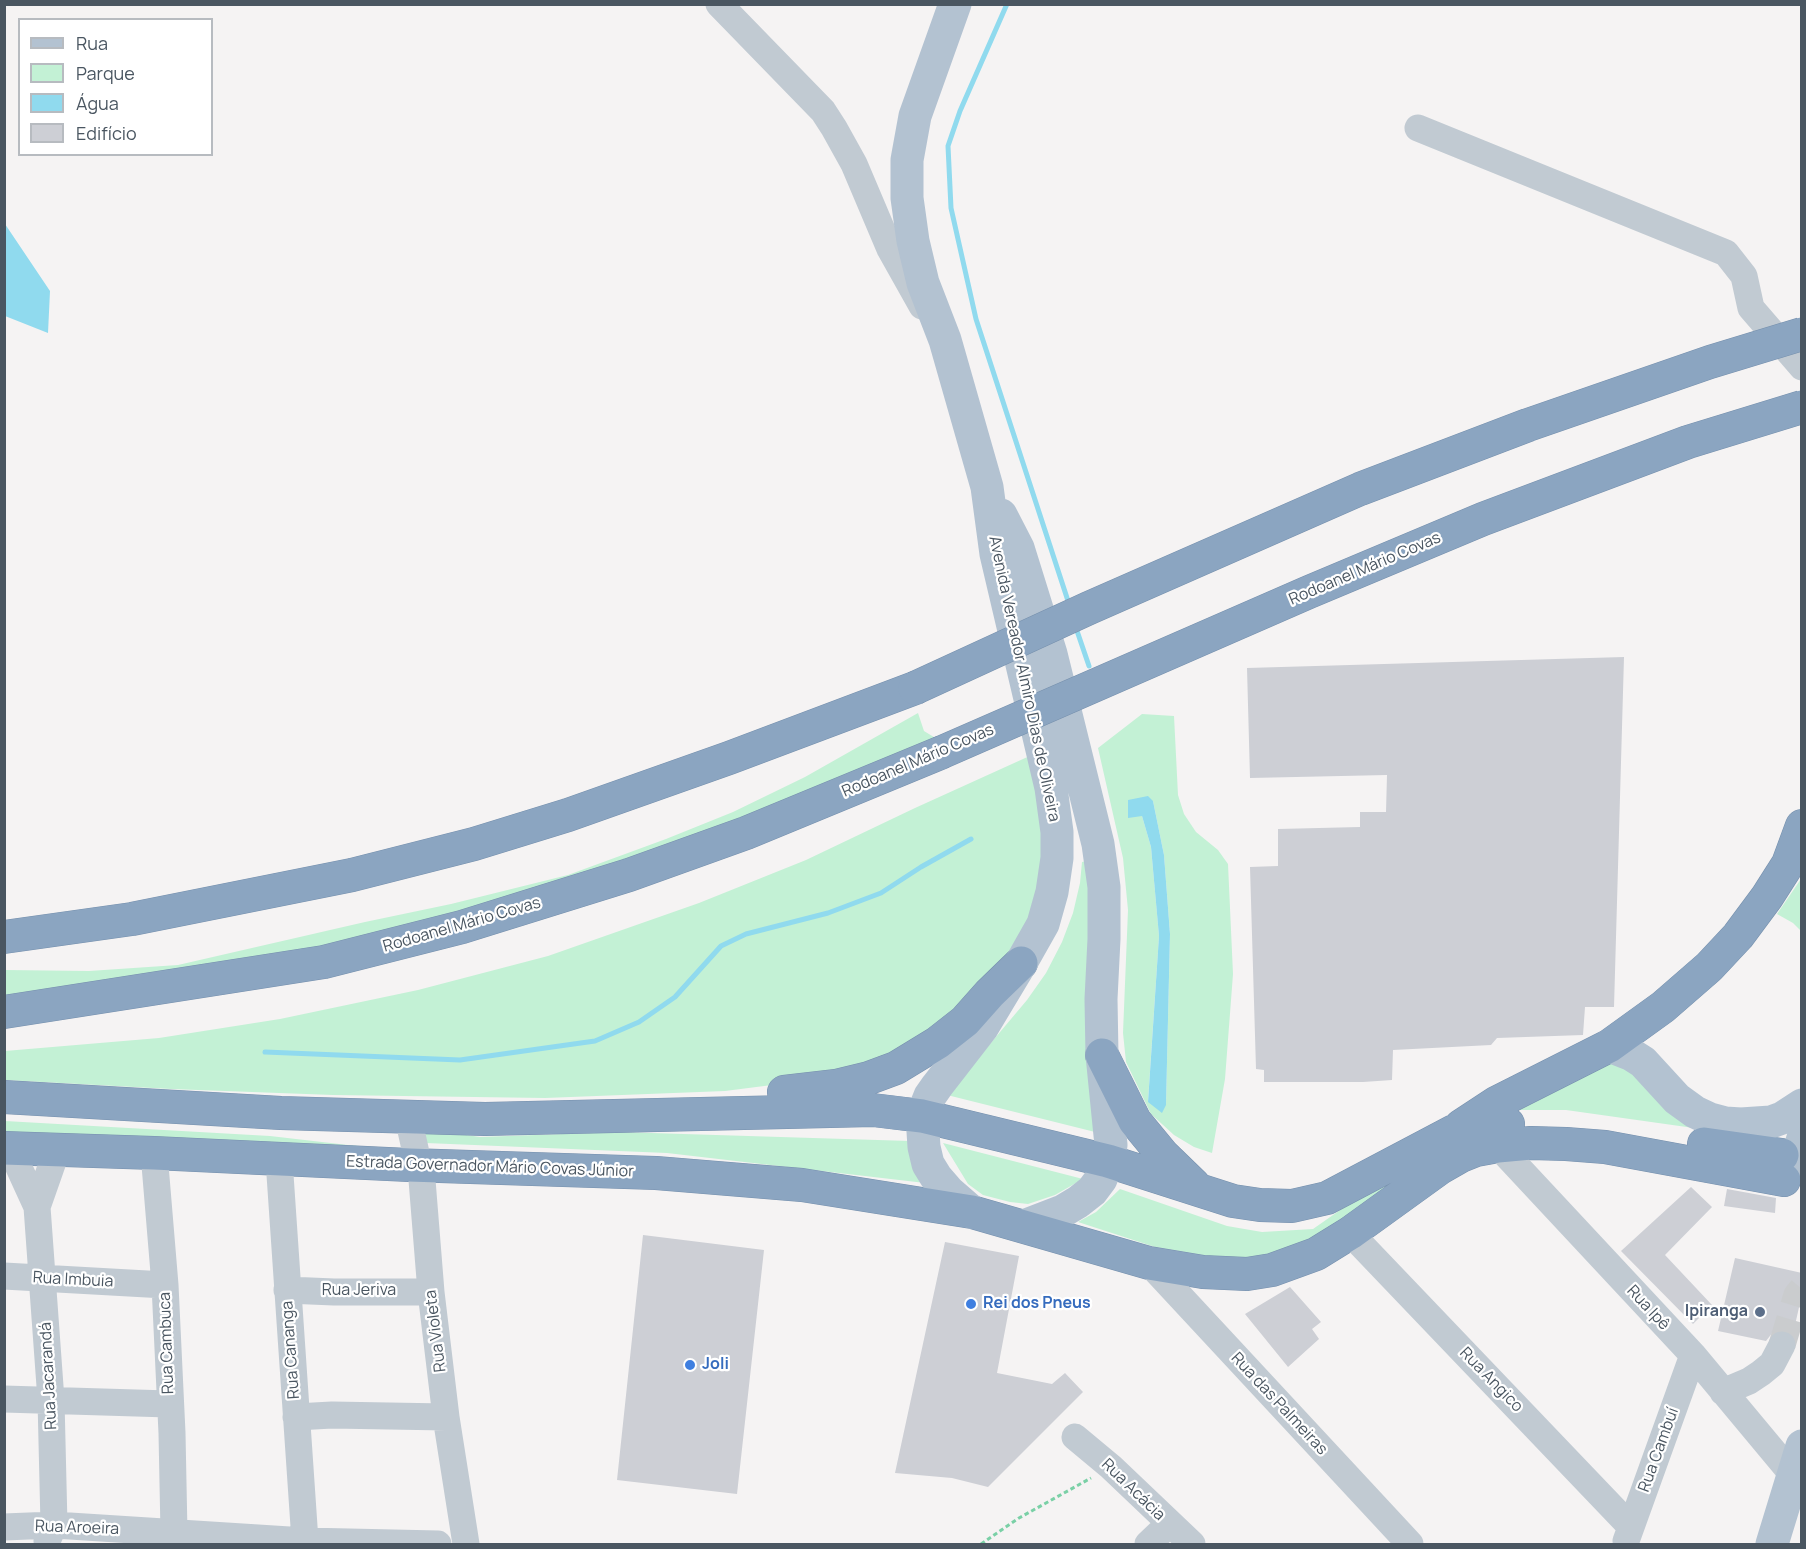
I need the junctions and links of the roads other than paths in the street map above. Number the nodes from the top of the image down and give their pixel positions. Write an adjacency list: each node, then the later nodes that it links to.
1 (719, 4): 5 (street)
2 (955, 4): 5 (main road, Avenida Vereador Almiro Dias de Oliveira)
3 (1418, 129): 6 (street)
4 (1802, 334): 10 (highway, bridge)
5 (945, 340): 8 (main road, Avenida Vereador Almiro Dias de Oliveira)
6 (1802, 367)
7 (1802, 406): 12 (highway, Rodoanel Mário Covas, bridge)
8 (987, 487): 11 (main road, Avenida Vereador Almiro Dias de Oliveira); 14 (main road, Avenida Vereador Almiro Dias de Oliveira)
9 (1802, 826): 13 (highway)
10 (4, 937)
11 (1022, 963): 17 (highway); 18 (main road, Avenida Vereador Almiro Dias de Oliveira)
12 (4, 1012)
13 (1609, 1046): 16 (main road); 20 (highway)
14 (1102, 1055): 27 (main road, Avenida Vereador Almiro Dias de Oliveira); 29 (highway)
15 (4, 1097): 19 (highway)
16 (1802, 1105)
17 (643, 1116): 18 (highway); 19 (highway)
18 (921, 1116): 27 (highway); 31 (main road)
19 (408, 1117): 28 (street, Rua Violeta)
20 (1454, 1131): 26 (highway); 29 (highway)
21 (1498, 1146): 26 (highway, Estrada Governador Mário Covas Júnior); 33 (highway, Estrada Governador Mário Covas Júnior); 41 (street, Rua Ipê)
22 (7, 1148): 23 (highway, Estrada Governador Mário Covas Júnior); 30 (street, Rua Jacarandá)
23 (57, 1150): 24 (highway, Estrada Governador Mário Covas Júnior); 30 (street, Rua Jacarandá)
24 (154, 1153): 25 (highway, Estrada Governador Mário Covas Júnior); 37 (street, Rua Cambuca)
25 (279, 1160): 28 (highway, Estrada Governador Mário Covas Júnior); 38 (street, Rua Cananga)
26 (1792, 1160)
27 (1108, 1161): 29 (highway); 32 (main road, Avenida Vereador Almiro Dias de Oliveira)
28 (418, 1165): 31 (highway, Estrada Governador Mário Covas Júnior); 39 (street, Rua Violeta)
29 (1200, 1190)
30 (37, 1207): 36 (street, Rua Jacarandá)
31 (972, 1212): 32 (highway, Estrada Governador Mário Covas Júnior)
32 (1024, 1226): 34 (highway, Estrada Governador Mário Covas Júnior)
33 (1350, 1233): 34 (highway, Estrada Governador Mário Covas Júnior); 54 (street, Rua Angico)
34 (1149, 1263): 60 (street, Rua das Palmeiras)
35 (4, 1276): 36 (street, Rua Imbuia)
36 (43, 1278): 37 (street, Rua Imbuia); 44 (street, Rua Jacarandá)
37 (153, 1285): 45 (street, Rua Cambuca)
38 (288, 1290): 39 (street, Rua Jeriva); 46 (street, Rua Cananga)
39 (431, 1292): 47 (street, Rua Violeta)
40 (1782, 1344): 42 (street)
41 (1693, 1355): 42 (street, Rua Ipê); 54 (street, Rua Cambuí)
42 (1723, 1392): 49 (street, Rua Ipê)
43 (4, 1399): 44 (street)
44 (51, 1400): 45 (street); 53 (street, Rua Jacarandá)
45 (170, 1404): 52 (street, Rua Cambuca)
46 (296, 1417): 47 (street); 55 (street, Rua Cananga)
47 (447, 1417): 57 (street, Rua Violeta)
48 (1075, 1437): 50 (street, Rua Acácia)
49 (1797, 1460): 61 (main road)
50 (1168, 1524): 58 (street); 59 (street, Rua Acácia)
51 (4, 1527): 53 (street, Rua Aroeira)
52 (174, 1533): 53 (street, Rua Aroeira); 55 (street, Rua Aroeira)
53 (50, 1535)
54 (1628, 1536)
55 (305, 1541): 56 (street, Rua Aroeira)
56 (438, 1545)
57 (466, 1545)
58 (1148, 1545)
59 (1192, 1545)
60 (1410, 1545)
61 (1772, 1545)

